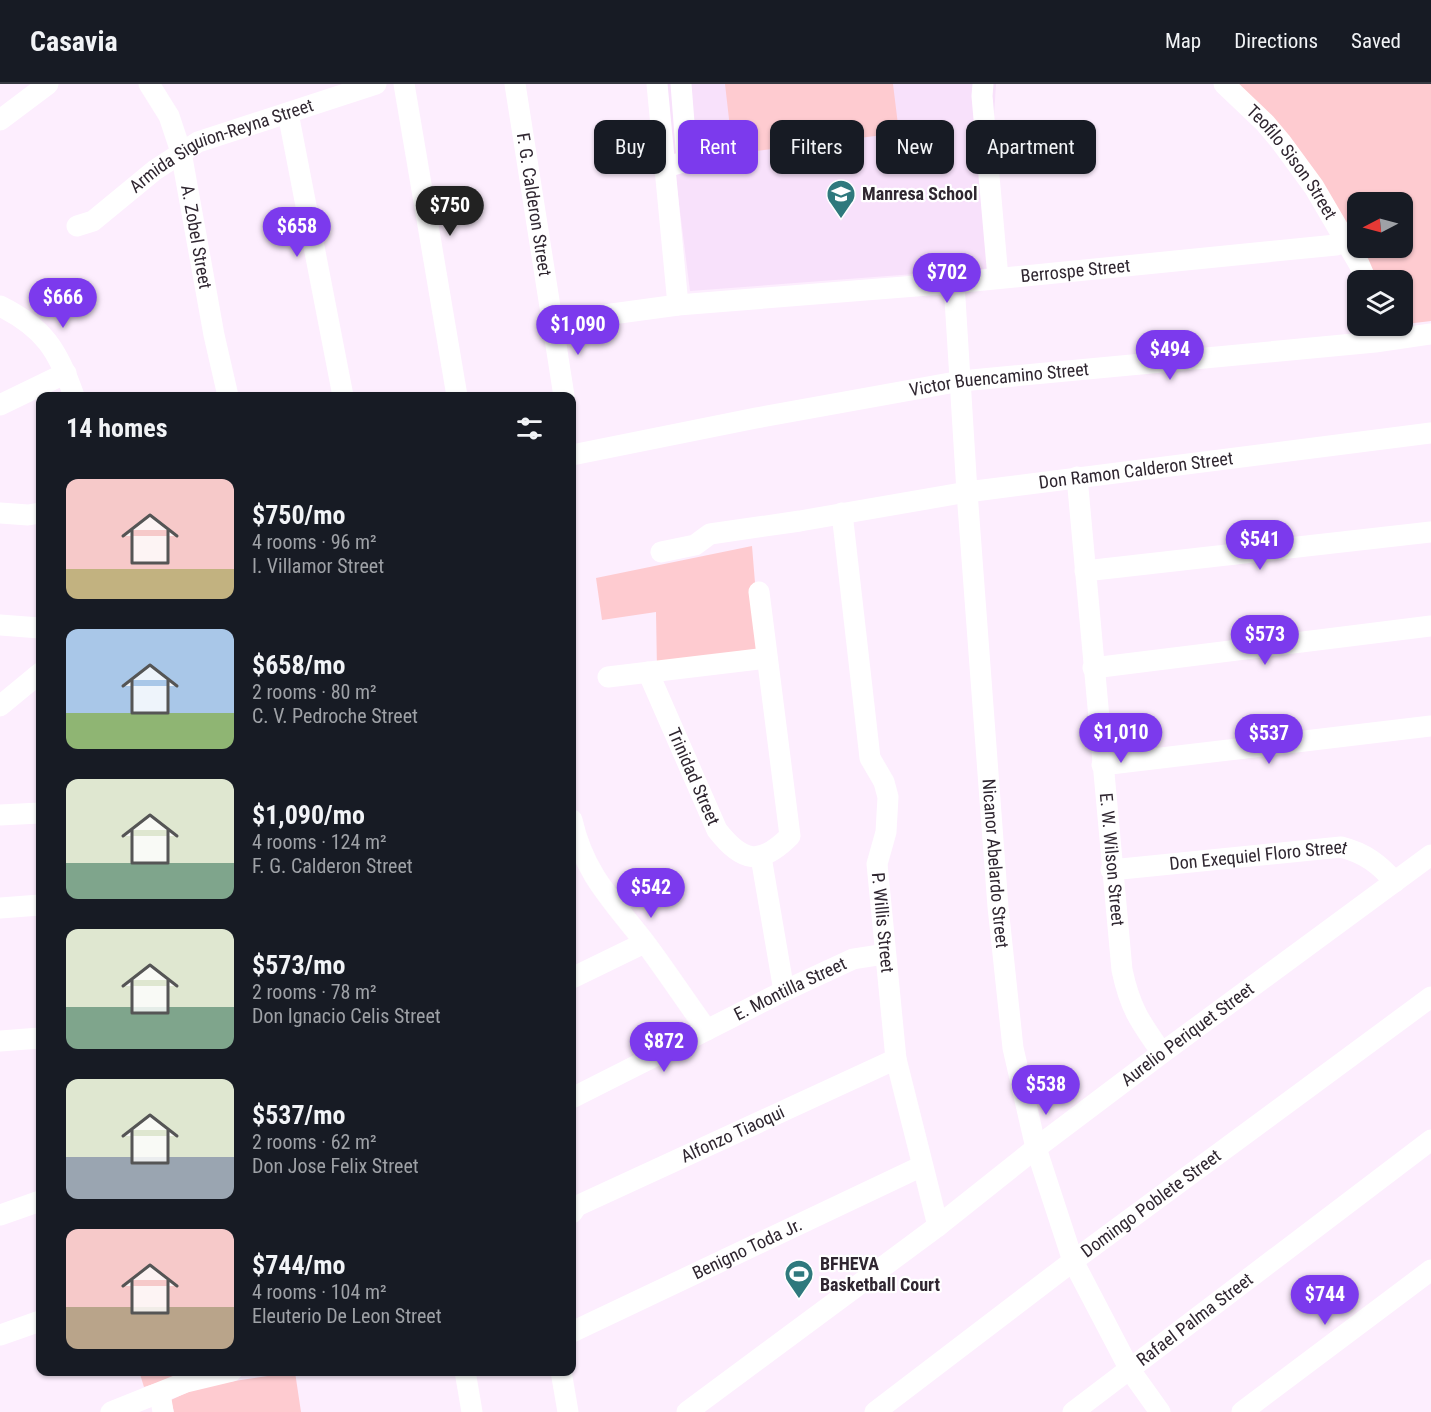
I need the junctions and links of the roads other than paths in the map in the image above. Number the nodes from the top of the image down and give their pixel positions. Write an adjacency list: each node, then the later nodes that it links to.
1 (48, 84): 11 (street)
2 (150, 84): 13 (street, A. Zobel Street)
3 (376, 84): 10 (street, Armida Siguion-Reyna Street)
4 (404, 84): 31 (street)
5 (515, 84): 22 (street, F. G. Calderon Street)
6 (657, 84): 12 (street)
7 (681, 84): 14 (street)
8 (983, 84): 18 (street)
9 (1224, 84): 16 (street, Teofilo Sison Street)
10 (288, 113): 13 (street, Armida Siguion-Reyna Street); 30 (street)
11 (0, 120)
12 (661, 120)
13 (181, 152): 15 (street, Armida Siguion-Reyna Street); 29 (street, A. Zobel Street)
14 (666, 167): 20 (street)
15 (77, 226)
16 (1346, 241): 17 (street, Teofilo Sison Street); 18 (street, Berrospe Street)
17 (1361, 270)
18 (998, 278): 19 (street, Berrospe Street)
19 (954, 283): 20 (street, Berrospe Street); 27 (street, Nicanor Abelardo Street)
20 (678, 305): 22 (street, Berrospe Street)
21 (0, 306): 26 (street)
22 (553, 322): 32 (street, F. G. Calderon Street)
23 (1413, 334): 24 (street, Victor Buencamino Street)
24 (1431, 334)
25 (1361, 336): 27 (street, Victor Buencamino Street)
26 (66, 373): 28 (street); 33 (street)
27 (961, 381): 35 (street, Victor Buencamino Street); 37 (street, Nicanor Abelardo Street)
28 (73, 392)
29 (227, 392)
30 (342, 392)
31 (456, 392)
32 (563, 392)
33 (0, 405)
34 (1431, 433): 36 (street, Don Ramon Calderon Street)
35 (576, 450)
36 (1077, 477): 37 (street, Don Ramon Calderon Street); 43 (street, E. W. Wilson Street)
37 (967, 492): 40 (street, Don Ramon Calderon Street); 77 (street, Nicanor Abelardo Street)
38 (0, 513): 39 (street)
39 (36, 513)
40 (842, 513): 42 (street, Don Ramon Calderon Street); 66 (street, P. Willis Street)
41 (1431, 532): 43 (street)
42 (661, 552)
43 (1085, 572): 49 (street, E. W. Wilson Street)
44 (759, 592): 48 (street)
45 (0, 625): 47 (street)
46 (1431, 626): 49 (street)
47 (36, 627)
48 (768, 658): 50 (street); 60 (street)
49 (1093, 668): 55 (street, E. W. Wilson Street)
50 (648, 672): 52 (street); 60 (street, Trinidad Street)
51 (36, 676): 53 (street)
52 (608, 677)
53 (0, 706)
54 (1431, 726): 55 (street)
55 (1102, 765): 61 (street, E. W. Wilson Street)
56 (36, 813): 57 (street)
57 (0, 815)
58 (576, 838): 65 (street)
59 (1431, 855): 62 (street, Aurelio Periquet Street)
60 (761, 856): 68 (street)
61 (1111, 870): 62 (street, Don Exequiel Floro Street); 73 (street, E. W. Wilson Street)
62 (1395, 882): 73 (street, Aurelio Periquet Street)
63 (36, 905): 64 (street)
64 (0, 908)
65 (644, 943): 67 (street); 70 (street)
66 (885, 954): 68 (street, E. Montilla Street); 74 (street, P. Willis Street)
67 (576, 976)
68 (784, 991): 70 (street, E. Montilla Street)
69 (1431, 997): 83 (street, Domingo Poblete Street)
70 (707, 1030): 75 (street, E. Montilla Street)
71 (36, 1038): 72 (street)
72 (0, 1041)
73 (1162, 1053): 77 (street, Aurelio Periquet Street)
74 (896, 1059): 78 (street, P. Willis Street); 80 (street, Alfonzo Tiaoqui)
75 (576, 1096)
76 (1431, 1140): 88 (street, Rafael Palma Street)
77 (1036, 1148): 82 (street, Aurelio Periquet Street); 83 (street, Nicanor Abelardo Street)
78 (922, 1166): 82 (street, P. Willis Street); 86 (street, Benigno Toda Jr.)
79 (36, 1202): 81 (street)
80 (576, 1207)
81 (0, 1215)
82 (938, 1226): 96 (street, Aurelio Periquet Street)
83 (1073, 1261): 88 (street, Nicanor Abelardo Street); 97 (street, Domingo Poblete Street)
84 (1431, 1270): 100 (street)
85 (36, 1322): 87 (street)
86 (576, 1330)
87 (0, 1335)
88 (1130, 1370): 98 (street, Rafael Palma Street); 99 (street, Nicanor Abelardo Street)
89 (211, 1376): 92 (street)
90 (466, 1376): 94 (street)
91 (562, 1376): 95 (street)
92 (161, 1402): 93 (street)
93 (111, 1412)
94 (472, 1412)
95 (568, 1412)
96 (687, 1412)
97 (875, 1412)
98 (1073, 1412)
99 (1160, 1412)
100 (1242, 1412)

